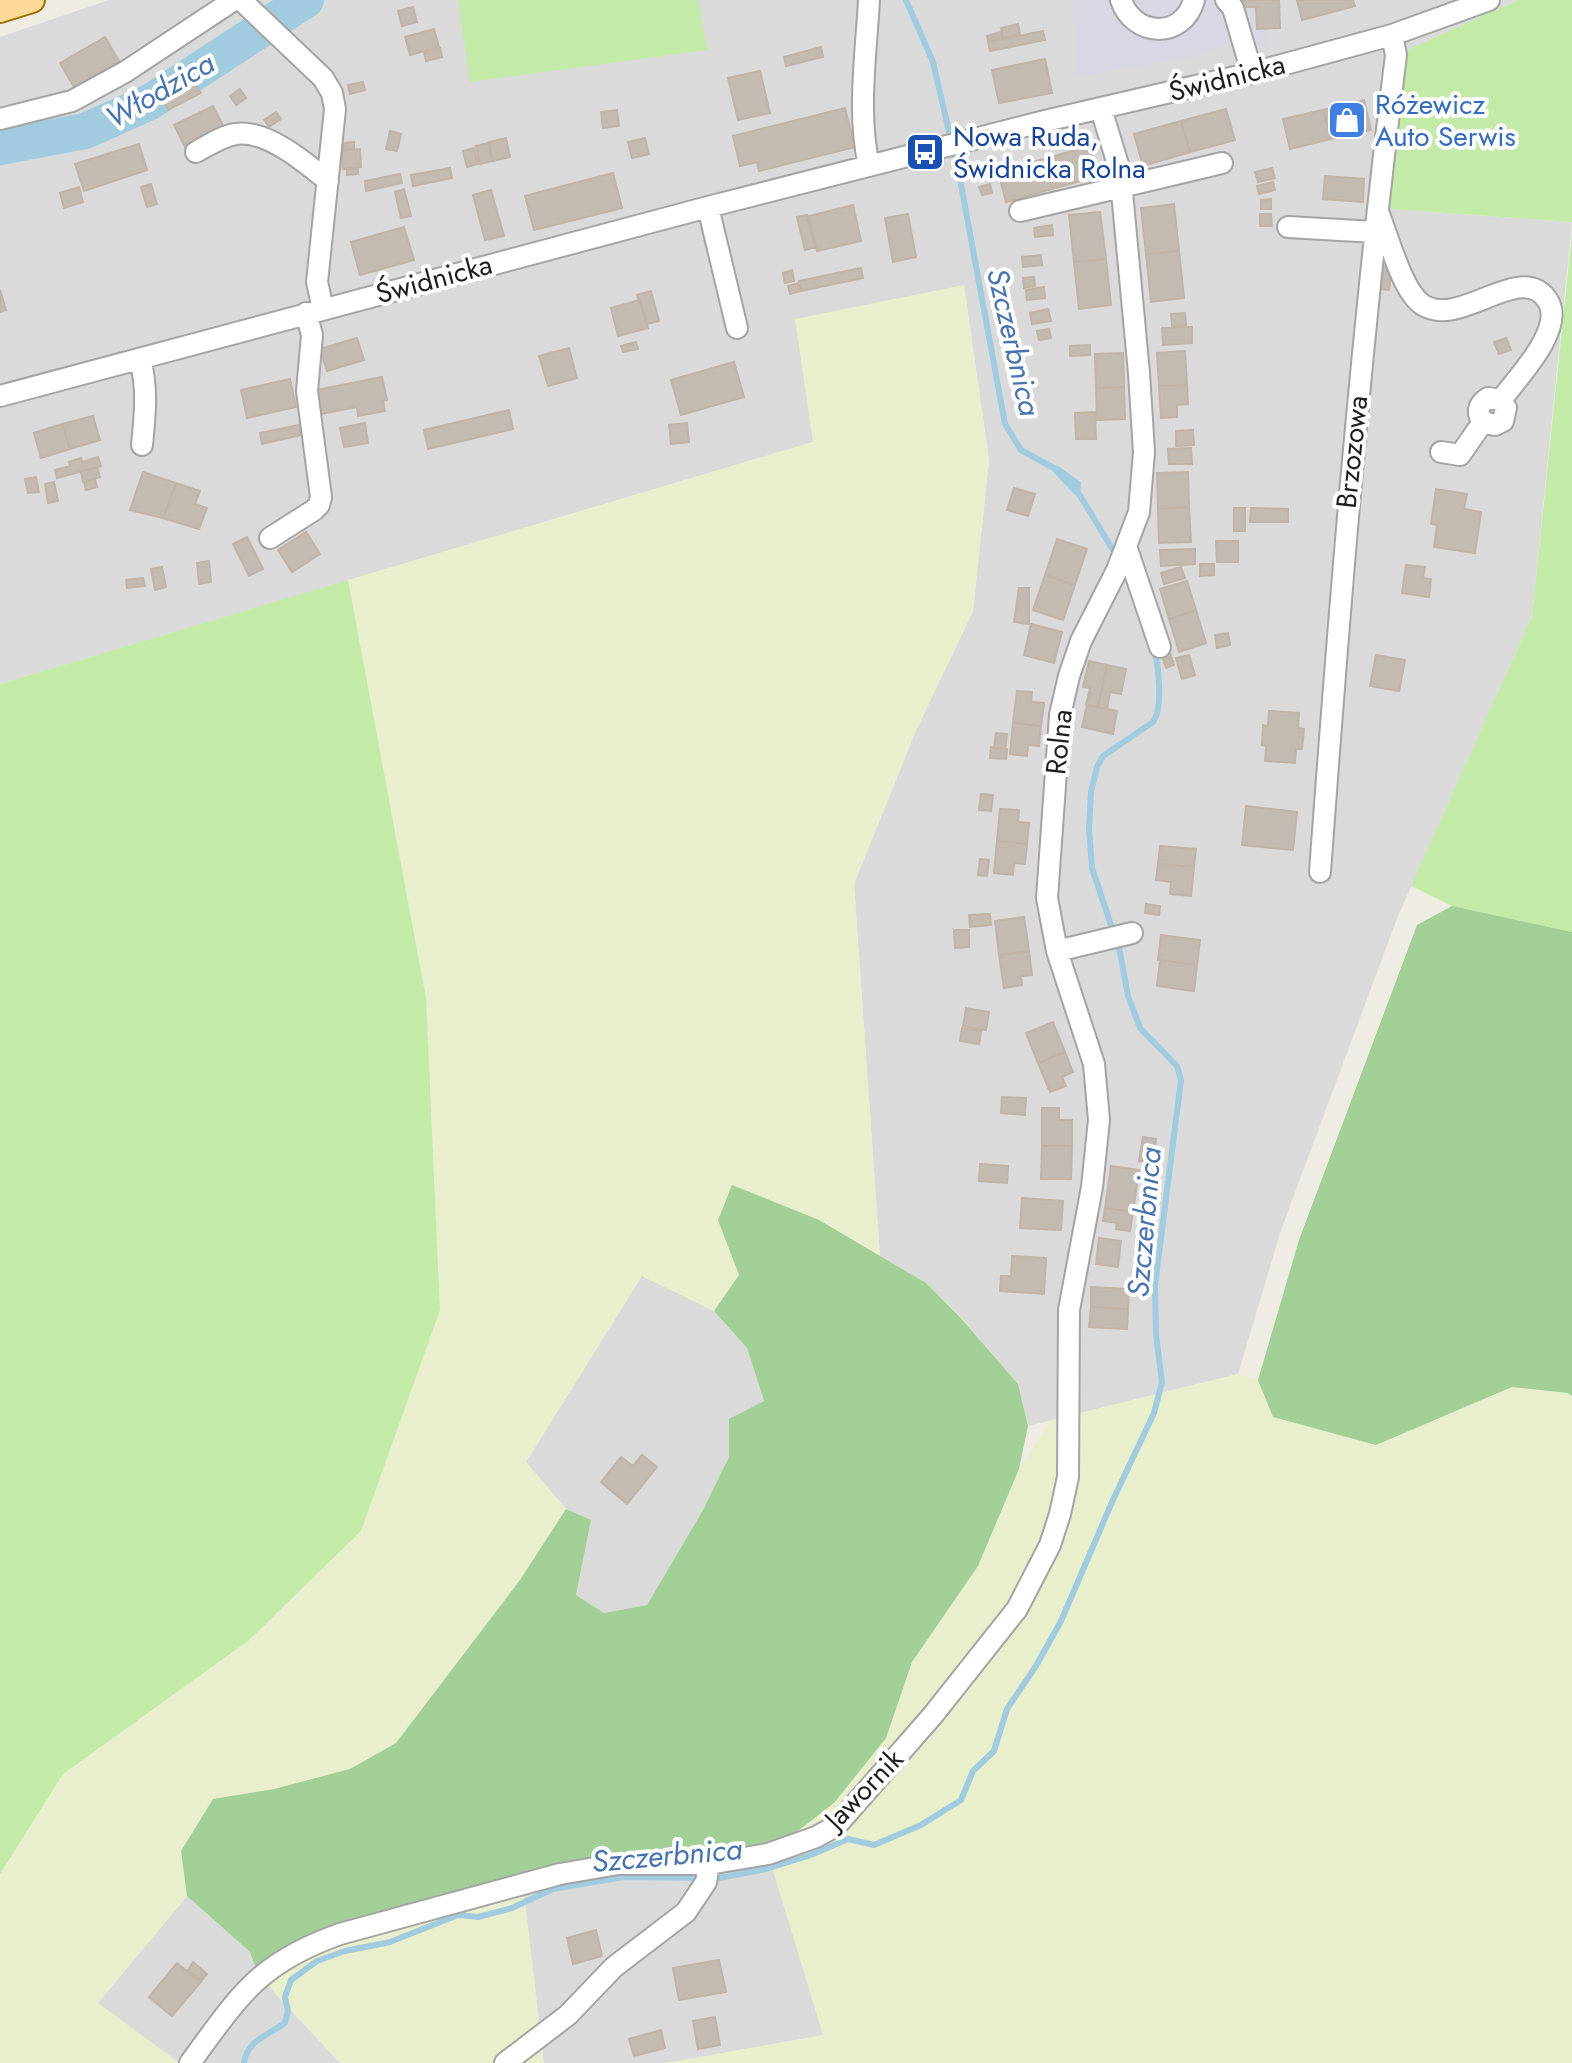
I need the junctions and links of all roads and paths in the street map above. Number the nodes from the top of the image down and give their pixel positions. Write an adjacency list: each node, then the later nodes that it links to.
1 (32, 0): 8 (main road)
2 (869, 0): 15 (street)
3 (1121, 0): 4 (street)
4 (1194, 0)
5 (1226, 0): 10 (street)
6 (1489, 0): 9 (street, Świdnicka)
7 (241, 2): 12 (street); 16 (street)
8 (0, 10)
9 (1392, 35): 10 (street, Świdnicka); 19 (street, Brzozowa)
10 (1252, 73): 11 (street, Świdnicka)
11 (1101, 109): 15 (street, Świdnicka); 17 (street, Rolna)
12 (0, 119)
13 (196, 152): 16 (street)
14 (1222, 163): 17 (street)
15 (869, 166): 18 (street, Świdnicka)
16 (328, 181): 23 (street)
17 (1121, 187): 20 (street); 30 (street, Rolna)
18 (708, 207): 23 (street, Świdnicka); 24 (street)
19 (1377, 208): 22 (street, Brzozowa); 28 (street)
20 (1020, 211)
21 (1288, 227): 22 (street)
22 (1375, 232): 32 (street, Brzozowa)
23 (315, 311): 25 (street, Świdnicka); 29 (street)
24 (737, 328)
25 (140, 359): 26 (street, Świdnicka); 27 (street)
26 (0, 396)
27 (142, 445)
28 (1441, 452)
29 (270, 538)
30 (1127, 549): 31 (street); 34 (street, Rolna)
31 (1160, 647)
32 (1320, 872)
33 (1132, 933): 34 (street)
34 (1057, 951): 35 (street, Rolna)
35 (1067, 1384): 36 (street, Jawornik)
36 (709, 1864): 37 (street, Jawornik); 38 (street)
37 (190, 2063)
38 (505, 2063)

